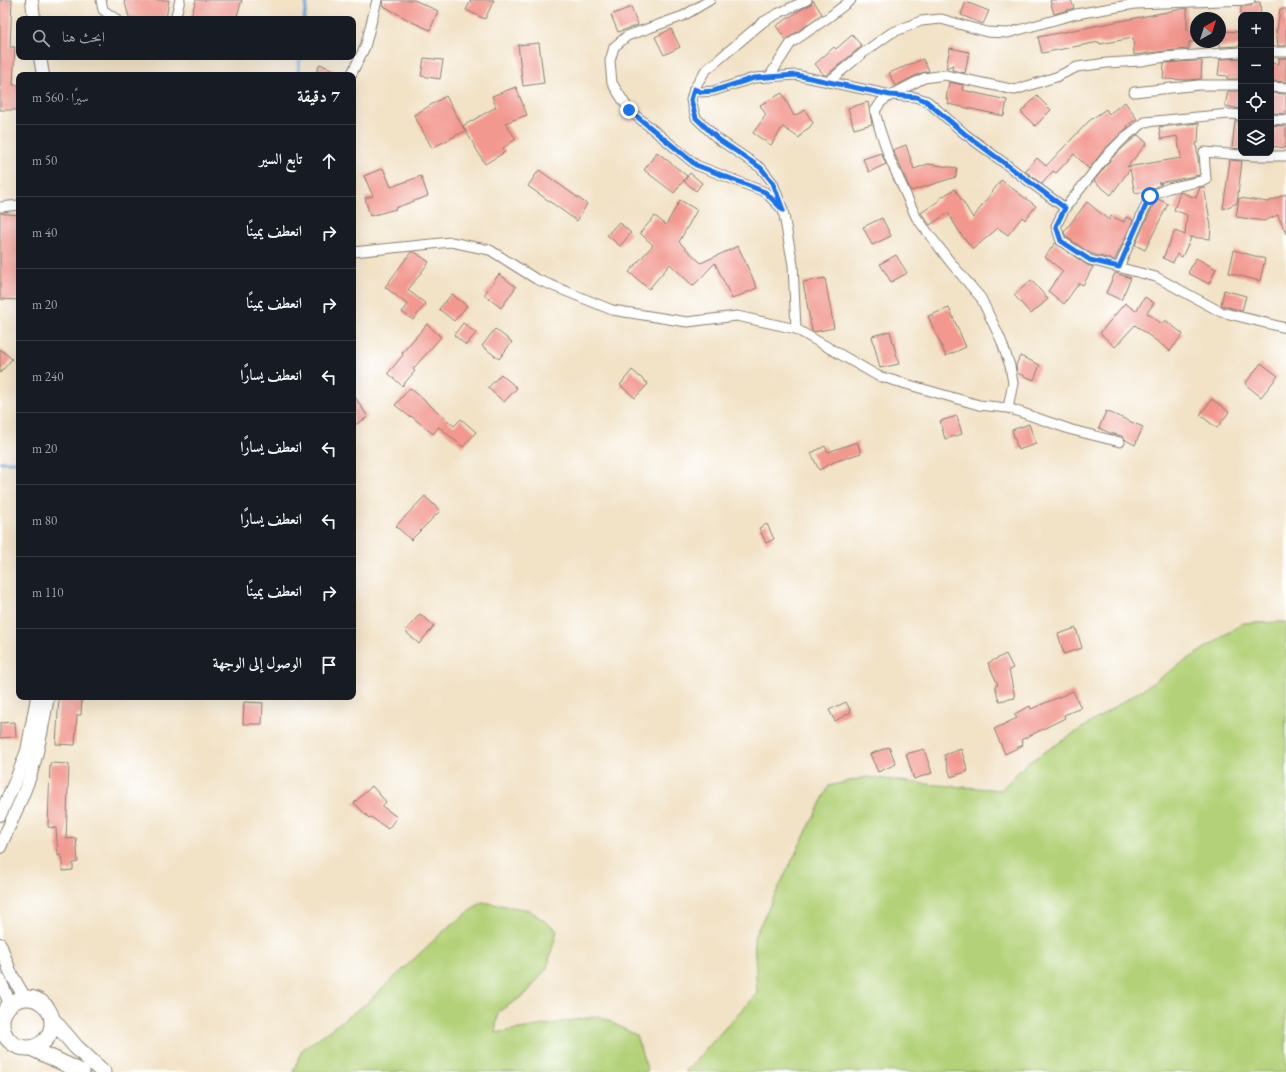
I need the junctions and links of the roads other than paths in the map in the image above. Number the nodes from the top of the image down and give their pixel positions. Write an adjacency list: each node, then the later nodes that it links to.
1 (32, 0): 9 (street)
2 (101, 0): 10 (street)
3 (180, 0): 11 (street)
4 (377, 0): 17 (street)
5 (710, 0): 33 (street)
6 (807, 0): 23 (street)
7 (851, 0): 18 (street)
8 (1250, 0): 19 (street)
9 (34, 16)
10 (112, 16)
11 (176, 16)
12 (1238, 52): 25 (street)
13 (1274, 52): 14 (street)
14 (1286, 52)
15 (40, 60): 16 (street)
16 (42, 72)
17 (352, 72)
18 (769, 77): 19 (street); 23 (street)
19 (828, 82): 25 (street)
20 (1238, 85): 24 (street)
21 (1274, 87): 22 (street)
22 (1286, 88)
23 (694, 89): 33 (street)
24 (1134, 92)
25 (890, 95): 32 (street); 38 (street)
26 (1238, 115): 32 (street)
27 (1274, 119): 28 (street)
28 (1286, 120)
29 (1286, 156): 35 (street)
30 (16, 205): 31 (street)
31 (0, 207)
32 (1065, 208): 35 (street)
33 (783, 210): 37 (street)
34 (356, 252): 37 (street)
35 (1119, 267): 36 (street)
36 (1286, 328)
37 (796, 329): 38 (street)
38 (1008, 408): 39 (street)
39 (1120, 442)
40 (36, 700): 42 (street)
41 (47, 700): 43 (street)
42 (0, 815)
43 (0, 847)
44 (0, 944): 46 (street)
45 (0, 980): 47 (street)
46 (25, 998): 47 (highway); 48 (highway)
47 (5, 1008): 49 (highway)
48 (52, 1019): 50 (highway); 52 (highway)
49 (4, 1037): 50 (highway)
50 (31, 1048): 51 (highway)
51 (82, 1072)
52 (103, 1072)

